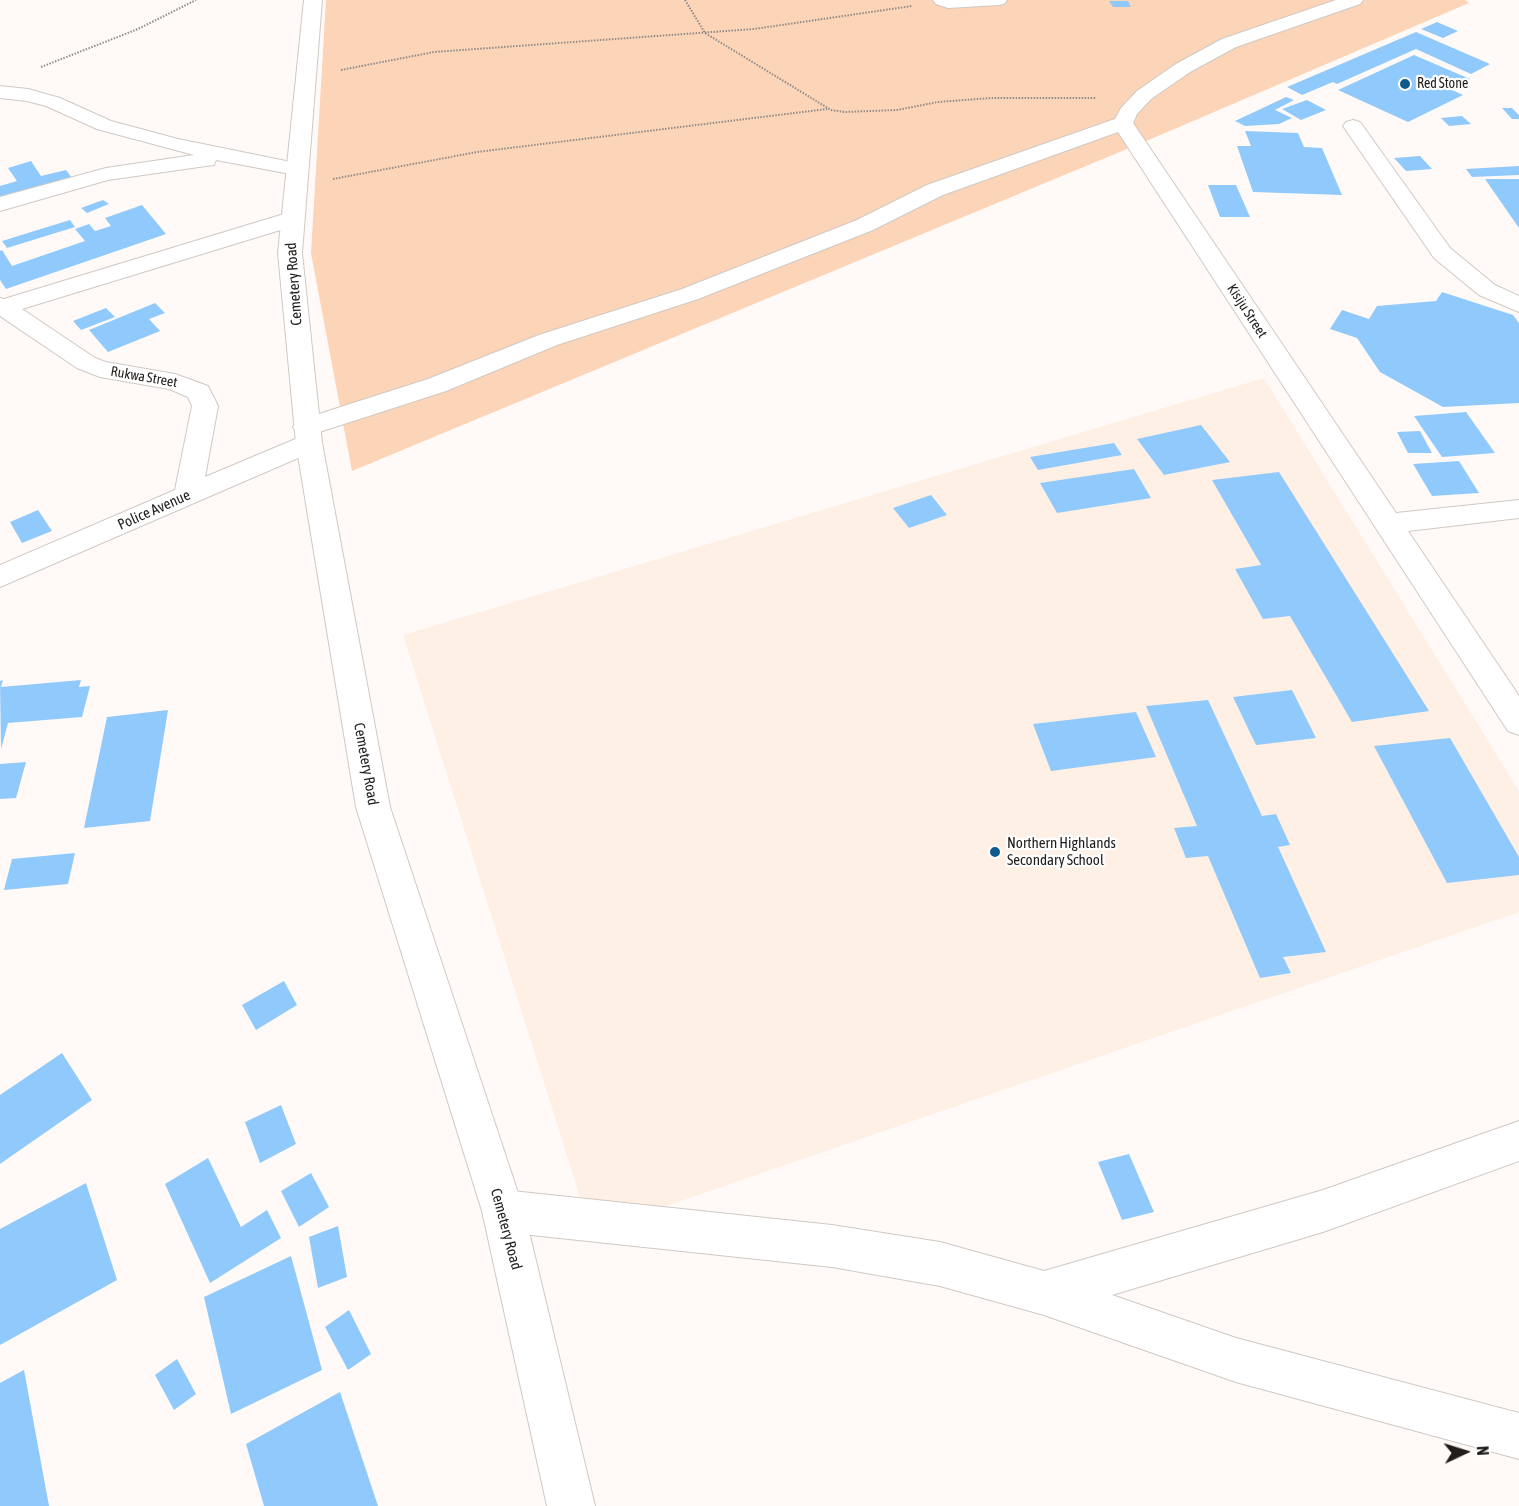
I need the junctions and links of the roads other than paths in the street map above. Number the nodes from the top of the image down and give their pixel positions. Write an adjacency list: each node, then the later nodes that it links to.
1 (313, 0): 9 (main road, Cemetery Road)
2 (998, 0): 4 (main road)
3 (1354, 0): 6 (main road)
4 (944, 2)
5 (0, 92): 8 (main road)
6 (1123, 123): 13 (main road, Police Avenue); 16 (main road, Kisiju Street)
7 (1353, 126): 11 (main road)
8 (230, 157): 9 (main road); 10 (main road)
9 (294, 192): 12 (main road); 13 (main road, Cemetery Road)
10 (0, 204)
11 (1519, 305)
12 (1, 306): 14 (main road, Rukwa Street)
13 (308, 435): 14 (main road, Police Avenue); 20 (main road, Cemetery Road)
14 (188, 495): 17 (main road, Police Avenue)
15 (1519, 509): 16 (main road)
16 (1388, 524): 18 (main road, Kisiju Street)
17 (0, 577)
18 (1519, 722)
19 (1519, 1141): 21 (main road)
20 (503, 1210): 21 (main road); 23 (main road, Cemetery Road)
21 (1044, 1293): 22 (main road)
22 (1519, 1436)
23 (571, 1506)

